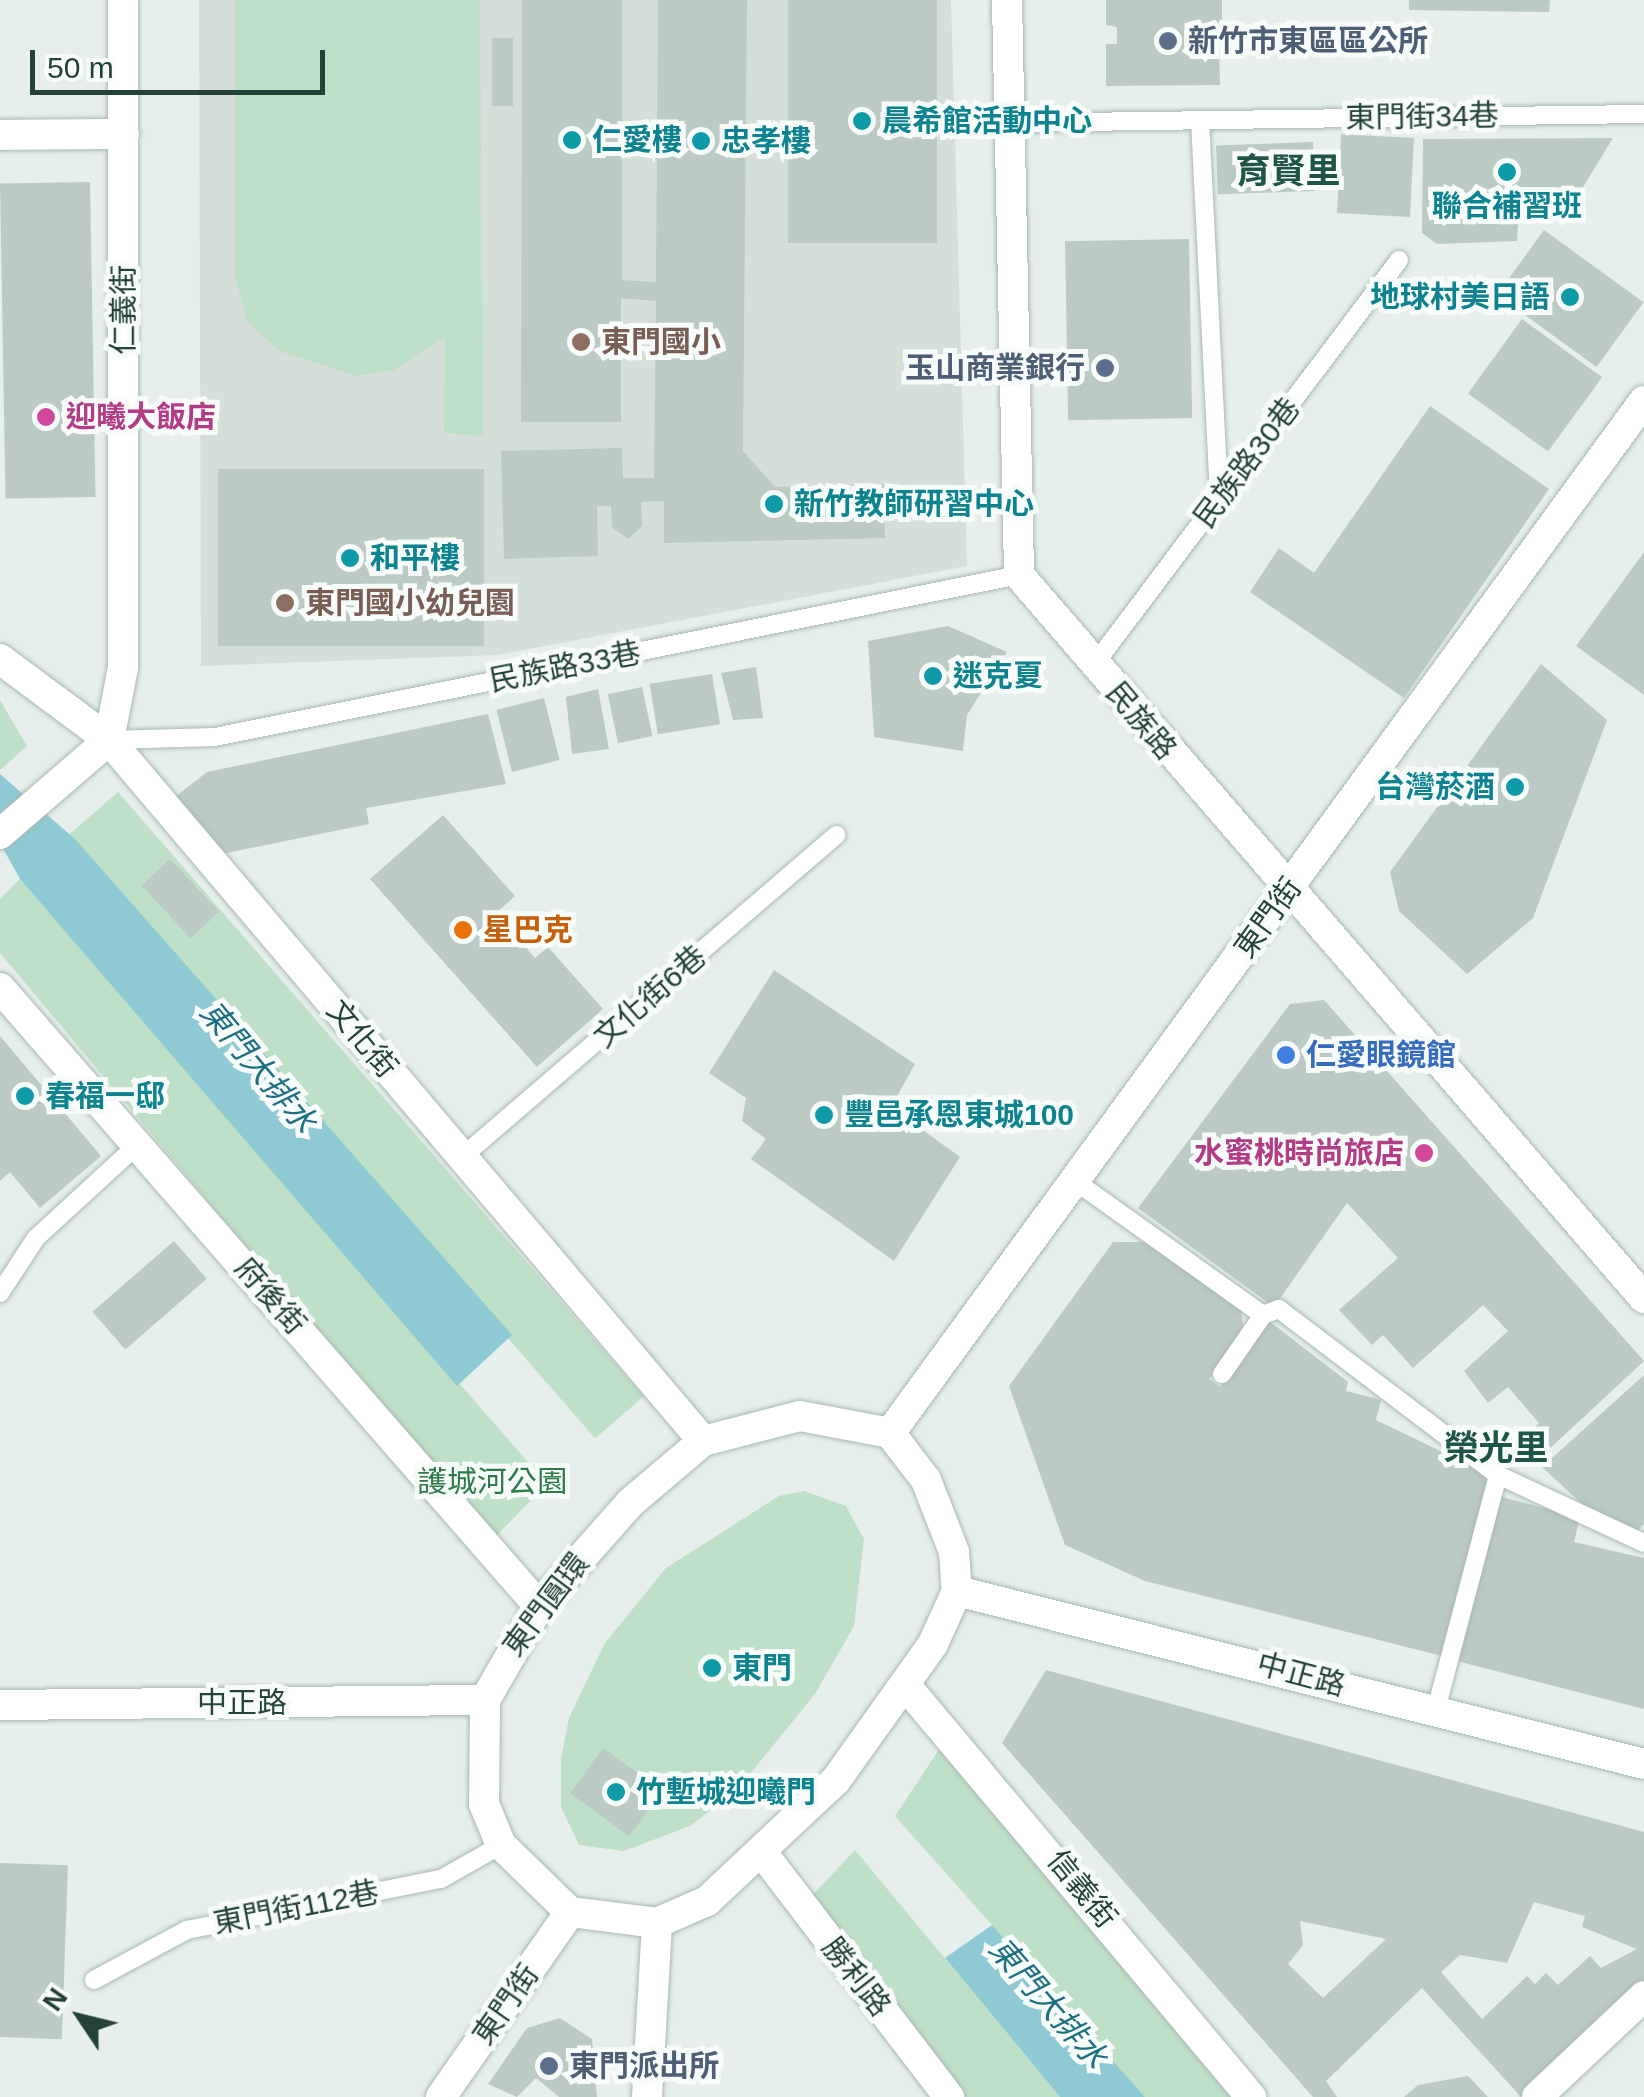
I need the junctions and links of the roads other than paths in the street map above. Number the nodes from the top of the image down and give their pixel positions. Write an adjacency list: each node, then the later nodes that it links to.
1 (123, 0): 7 (street, 仁義街)
2 (1006, 0): 5 (street)
3 (1644, 114): 4 (lane, 東門街34巷)
4 (1200, 120): 5 (lane, 東門街34巷); 10 (lane)
5 (1006, 122): 11 (street)
6 (0, 134): 7 (street)
7 (124, 134): 14 (street, 仁義街)
8 (1400, 260): 10 (lane, 民族路30巷)
9 (1644, 402): 17 (street, 東門街)
10 (1220, 499): 13 (lane, 民族路30巷)
11 (1019, 575): 13 (street, 民族路); 14 (lane, 民族路33巷)
12 (0, 659): 14 (street, 文化街)
13 (1094, 665): 17 (street, 民族路)
14 (109, 740): 15 (street); 20 (street, 文化街)
15 (0, 834)
16 (836, 835): 20 (lane, 文化街6巷)
17 (1287, 892): 21 (street, 東門街); 23 (street, 民族路)
18 (0, 988): 19 (street, 府後街)
19 (137, 1144): 22 (lane); 31 (street, 府後街)
20 (462, 1157): 27 (street, 文化街)
21 (1076, 1181): 24 (lane); 26 (street, 東門街)
22 (0, 1292)
23 (1644, 1298)
24 (1263, 1315): 25 (lane); 28 (lane)
25 (1222, 1374)
26 (890, 1433): 27 (street, 東門圓環); 30 (street)
27 (703, 1441): 31 (street, 東門圓環)
28 (1498, 1475): 29 (lane); 35 (lane)
29 (1644, 1543)
30 (957, 1591): 32 (street); 35 (street, 中正路)
31 (539, 1606): 33 (street, 東門圓環)
32 (906, 1686): 38 (street); 46 (street, 信義街)
33 (484, 1700): 34 (street, 中正路); 37 (street)
34 (0, 1705)
35 (1436, 1710): 36 (street, 中正路)
36 (1644, 1764)
37 (501, 1845): 39 (street); 41 (lane, 東門街112巷)
38 (764, 1855): 40 (street); 45 (street, 勝利路)
39 (570, 1912): 40 (street); 43 (street, 東門街)
40 (658, 1923): 44 (street)
41 (94, 1980)
42 (1644, 1996): 47 (street)
43 (441, 2097)
44 (647, 2097)
45 (949, 2097)
46 (1252, 2097)
47 (1538, 2097)

